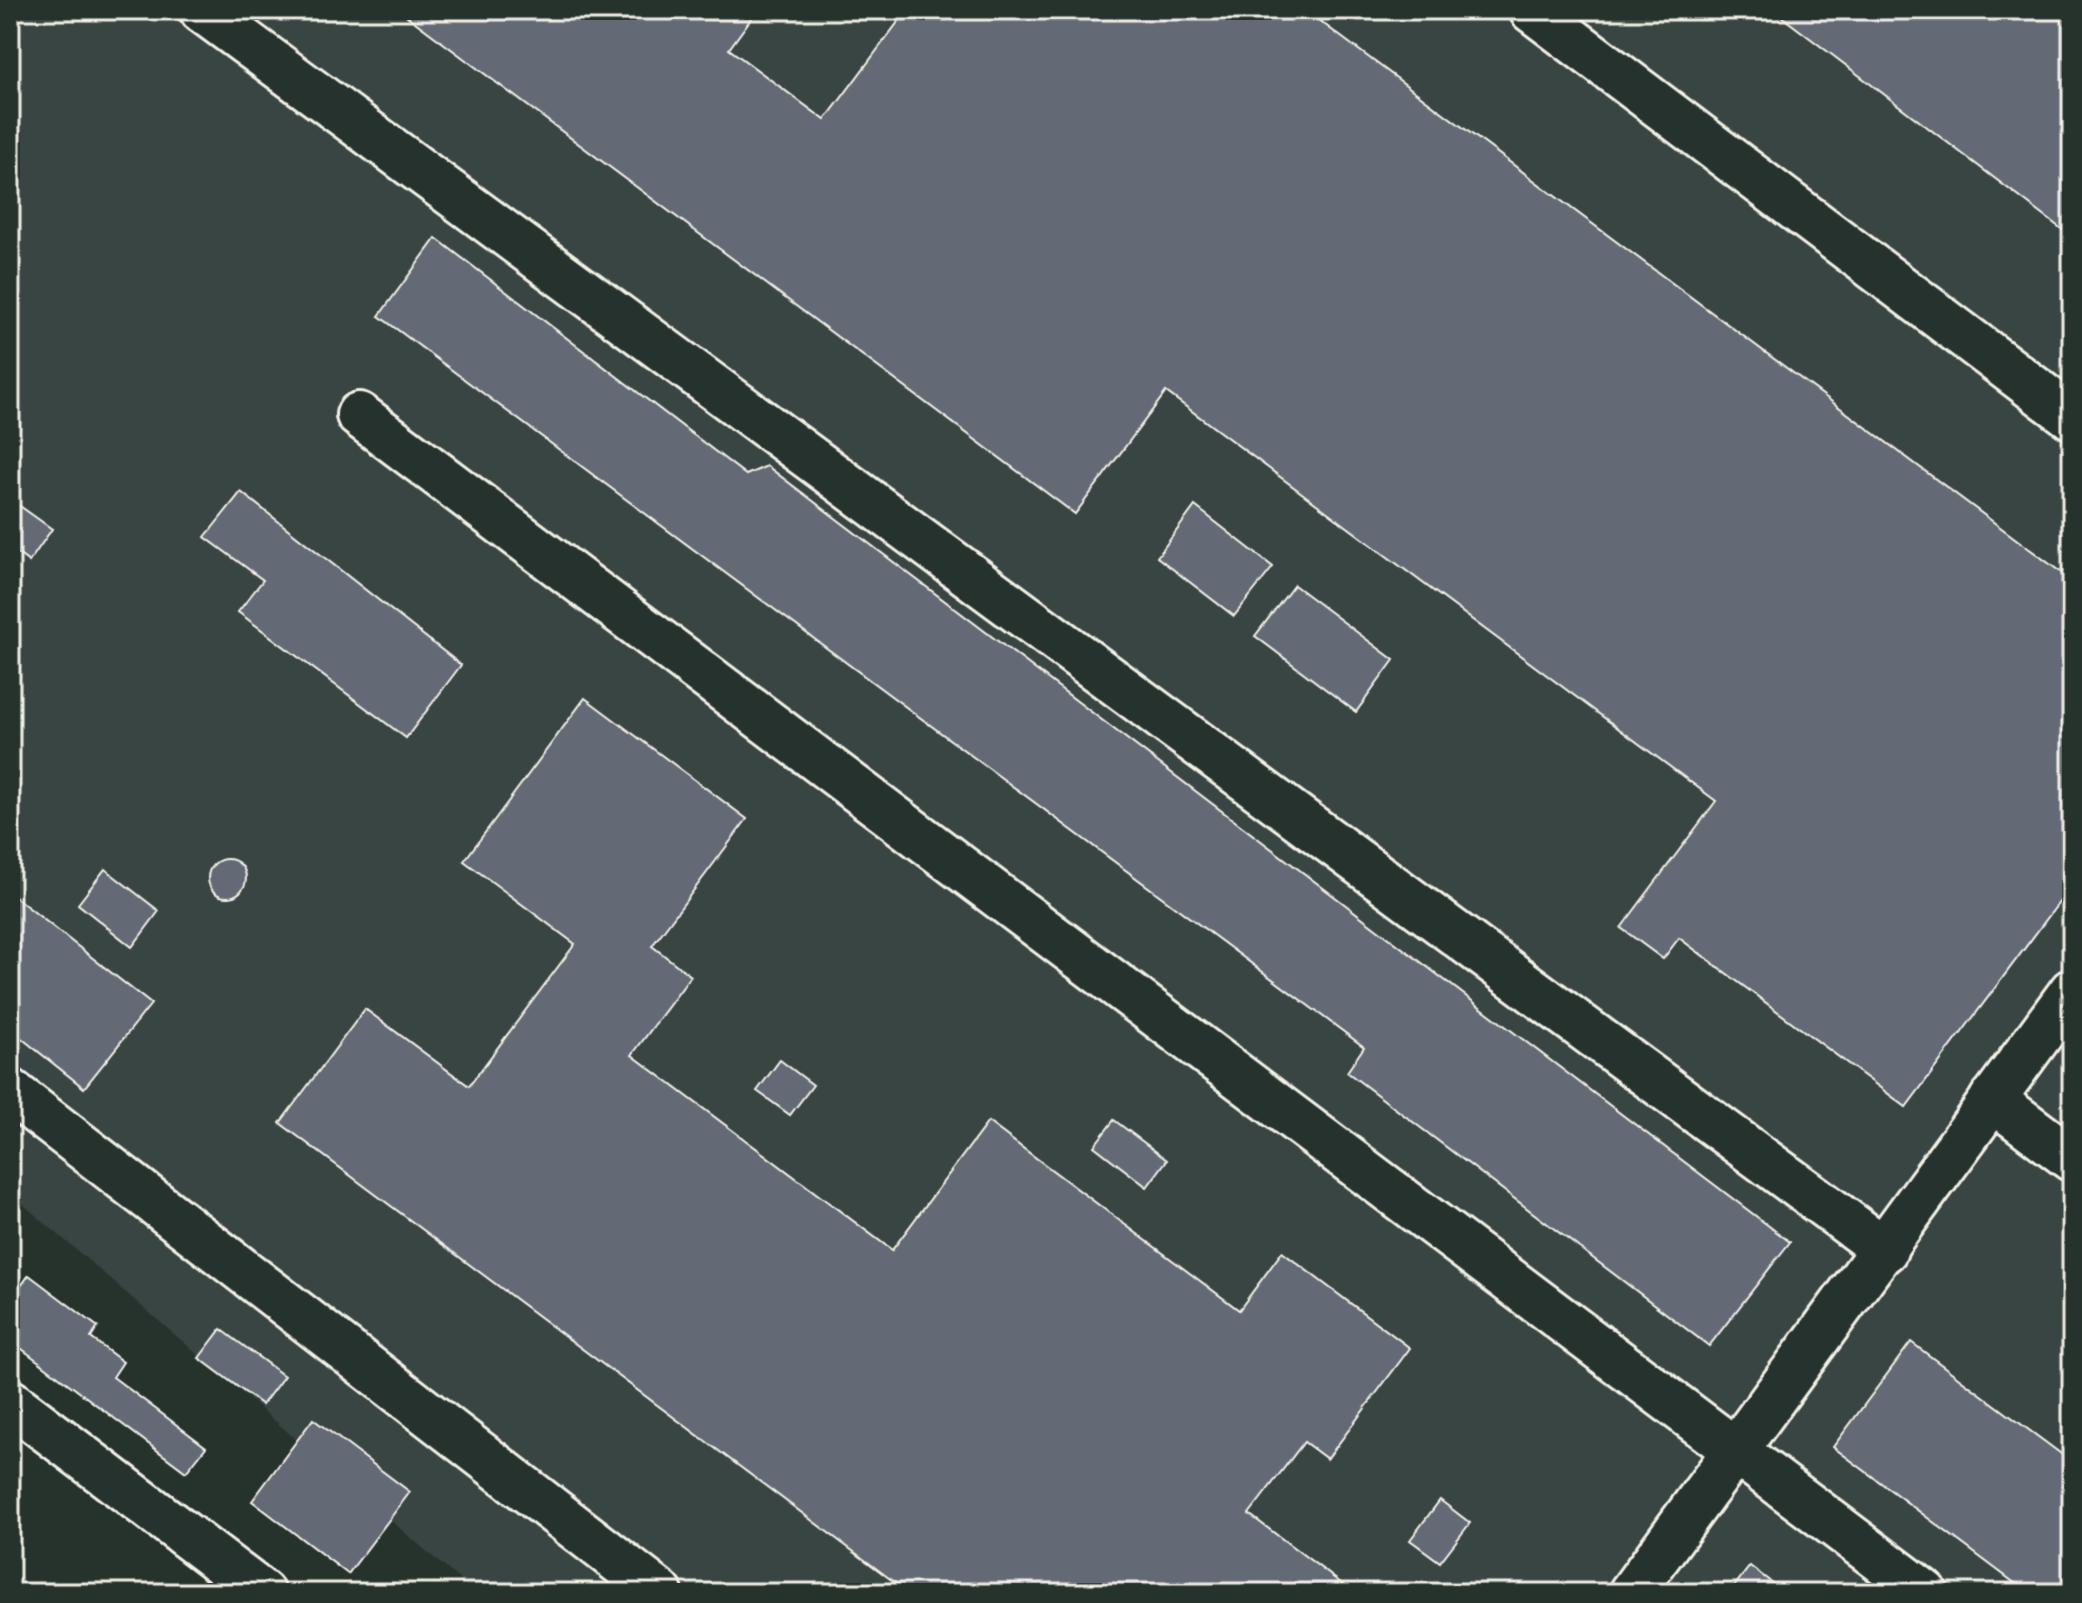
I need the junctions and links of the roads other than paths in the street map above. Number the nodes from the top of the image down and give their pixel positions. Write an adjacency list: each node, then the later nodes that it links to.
1 (202, 10): 9 (street)
2 (1532, 10): 4 (street)
3 (359, 415): 11 (street)
4 (2072, 417)
5 (2072, 991): 7 (street)
6 (10, 1091): 13 (street)
7 (1992, 1099): 8 (street); 9 (street)
8 (2072, 1159)
9 (1885, 1250): 11 (street)
10 (10, 1402): 12 (street)
11 (1739, 1451): 14 (street); 15 (street)
12 (262, 1593)
13 (660, 1593)
14 (1631, 1593)
15 (1925, 1593)

